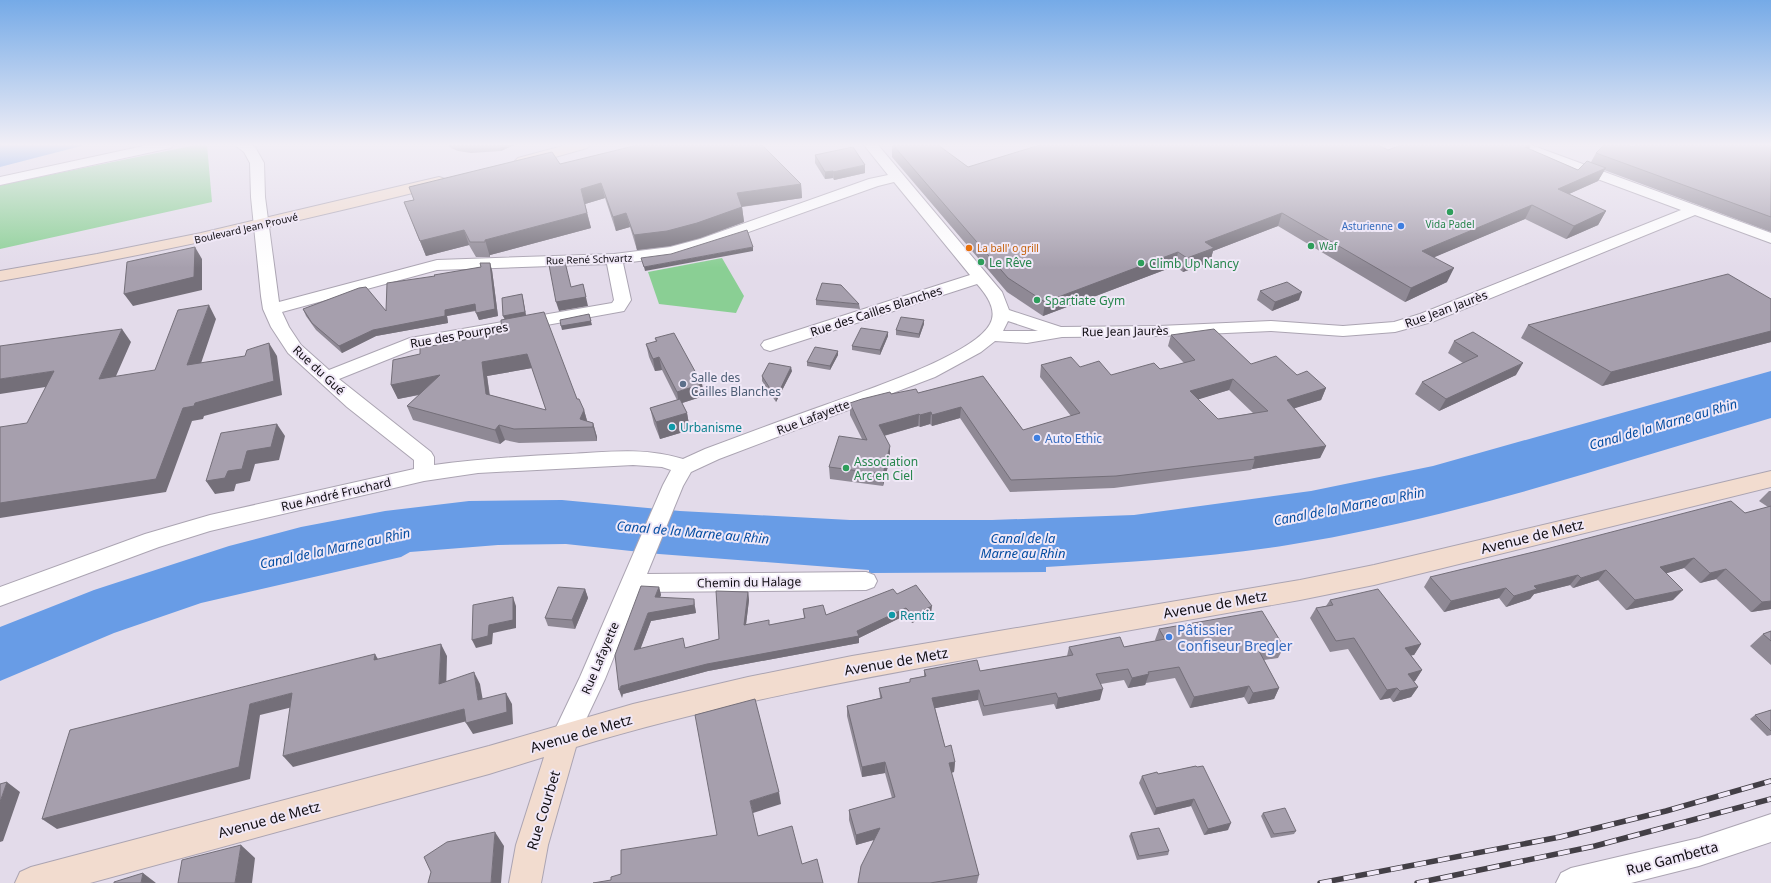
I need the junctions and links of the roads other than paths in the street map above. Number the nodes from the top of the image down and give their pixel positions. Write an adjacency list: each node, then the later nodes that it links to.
1 (258, 186): 7 (street, Rue du Gué)
2 (424, 186): 7 (main road, Boulevard Jean Prouvé)
3 (862, 186): 9 (street, Rue René Schvartz)
4 (907, 186): 11 (street)
5 (1630, 186): 6 (street)
6 (1694, 210): 8 (street); 14 (street, Rue Jean Jaurès)
7 (262, 225): 10 (main road, Boulevard Jean Prouvé); 12 (street, Rue du Gué)
8 (1771, 238)
9 (614, 259): 12 (street, Rue René Schvartz); 17 (street, Rue des Pourpres)
10 (0, 276)
11 (981, 277): 13 (street); 16 (street, Rue des Cailles Blanches)
12 (272, 309): 17 (street, Rue du Gué)
13 (1001, 313): 14 (street, Rue Jean Jaurès); 15 (street, Rue Lafayette)
14 (1062, 332): 15 (street, Rue Jean Jaurès)
15 (991, 335): 18 (street, Rue Lafayette)
16 (770, 345)
17 (327, 377): 19 (street, Rue du Gué)
18 (684, 467): 19 (street, Rue André Fruchard); 21 (street, Rue Lafayette)
19 (424, 474): 23 (street, Rue André Fruchard)
20 (1771, 479): 24 (main road, Avenue de Metz)
21 (636, 574): 22 (street, Chemin du Halage); 24 (street, Rue Lafayette)
22 (866, 580)
23 (0, 597)
24 (564, 738): 26 (main road, Avenue de Metz); 27 (main road, Rue Courbet)
25 (1771, 828): 28 (street, Rue Gambetta)
26 (31, 883)
27 (525, 883)
28 (1572, 883)

